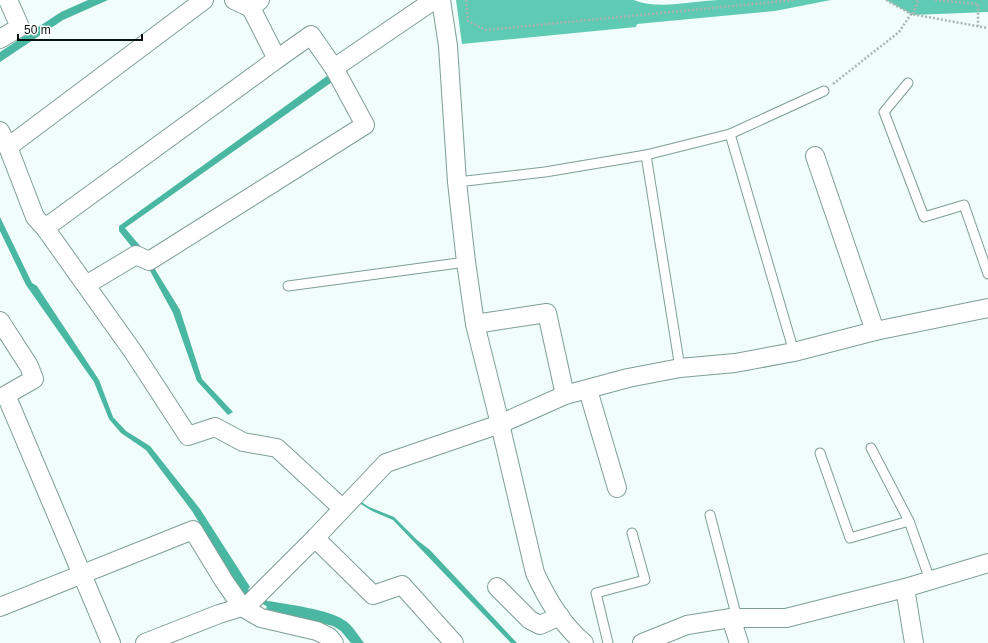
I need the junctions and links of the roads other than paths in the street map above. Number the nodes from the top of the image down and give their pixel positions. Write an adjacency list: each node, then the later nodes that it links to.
1 (8, 0): 7 (street)
2 (204, 0): 13 (street)
3 (234, 0): 6 (street)
4 (434, 0): 9 (street)
5 (441, 0): 16 (street)
6 (255, 4): 8 (street)
7 (0, 40)
8 (277, 59): 9 (street); 17 (street)
9 (334, 68): 20 (street)
10 (908, 83): 19 (lane)
11 (824, 91): 12 (lane)
12 (730, 134): 14 (lane); 26 (lane)
13 (4, 139): 17 (street)
14 (646, 155): 16 (lane); 27 (lane)
15 (815, 156): 25 (street)
16 (457, 182): 18 (street)
17 (46, 228): 20 (street)
18 (466, 262): 21 (lane); 24 (street)
19 (988, 274)
20 (86, 285): 34 (street)
21 (288, 286)
22 (988, 308): 25 (street)
23 (0, 321): 40 (street)
24 (475, 324): 29 (street); 30 (street)
25 (875, 331): 26 (street)
26 (794, 352): 27 (street)
27 (680, 368): 28 (street)
28 (588, 390): 29 (street); 33 (street)
29 (565, 395): 30 (street)
30 (500, 424): 34 (street); 46 (street)
31 (871, 448): 36 (lane)
32 (820, 453): 36 (lane)
33 (617, 488)
34 (342, 508): 38 (street)
35 (710, 515): 47 (lane)
36 (910, 521): 41 (lane)
37 (632, 533): 53 (lane)
38 (315, 538): 44 (street); 51 (street)
39 (988, 563): 41 (street)
40 (82, 575): 44 (street); 45 (street); 48 (street)
41 (930, 580): 43 (street)
42 (497, 587): 46 (street)
43 (905, 588): 47 (street); 56 (street)
44 (246, 605): 49 (street); 50 (street)
45 (0, 607)
46 (560, 616): 52 (street)
47 (734, 618): 54 (street); 55 (street)
48 (111, 643)
49 (145, 643)
50 (334, 643)
51 (454, 643)
52 (584, 643)
53 (608, 643)
54 (642, 643)
55 (738, 643)
56 (914, 643)

